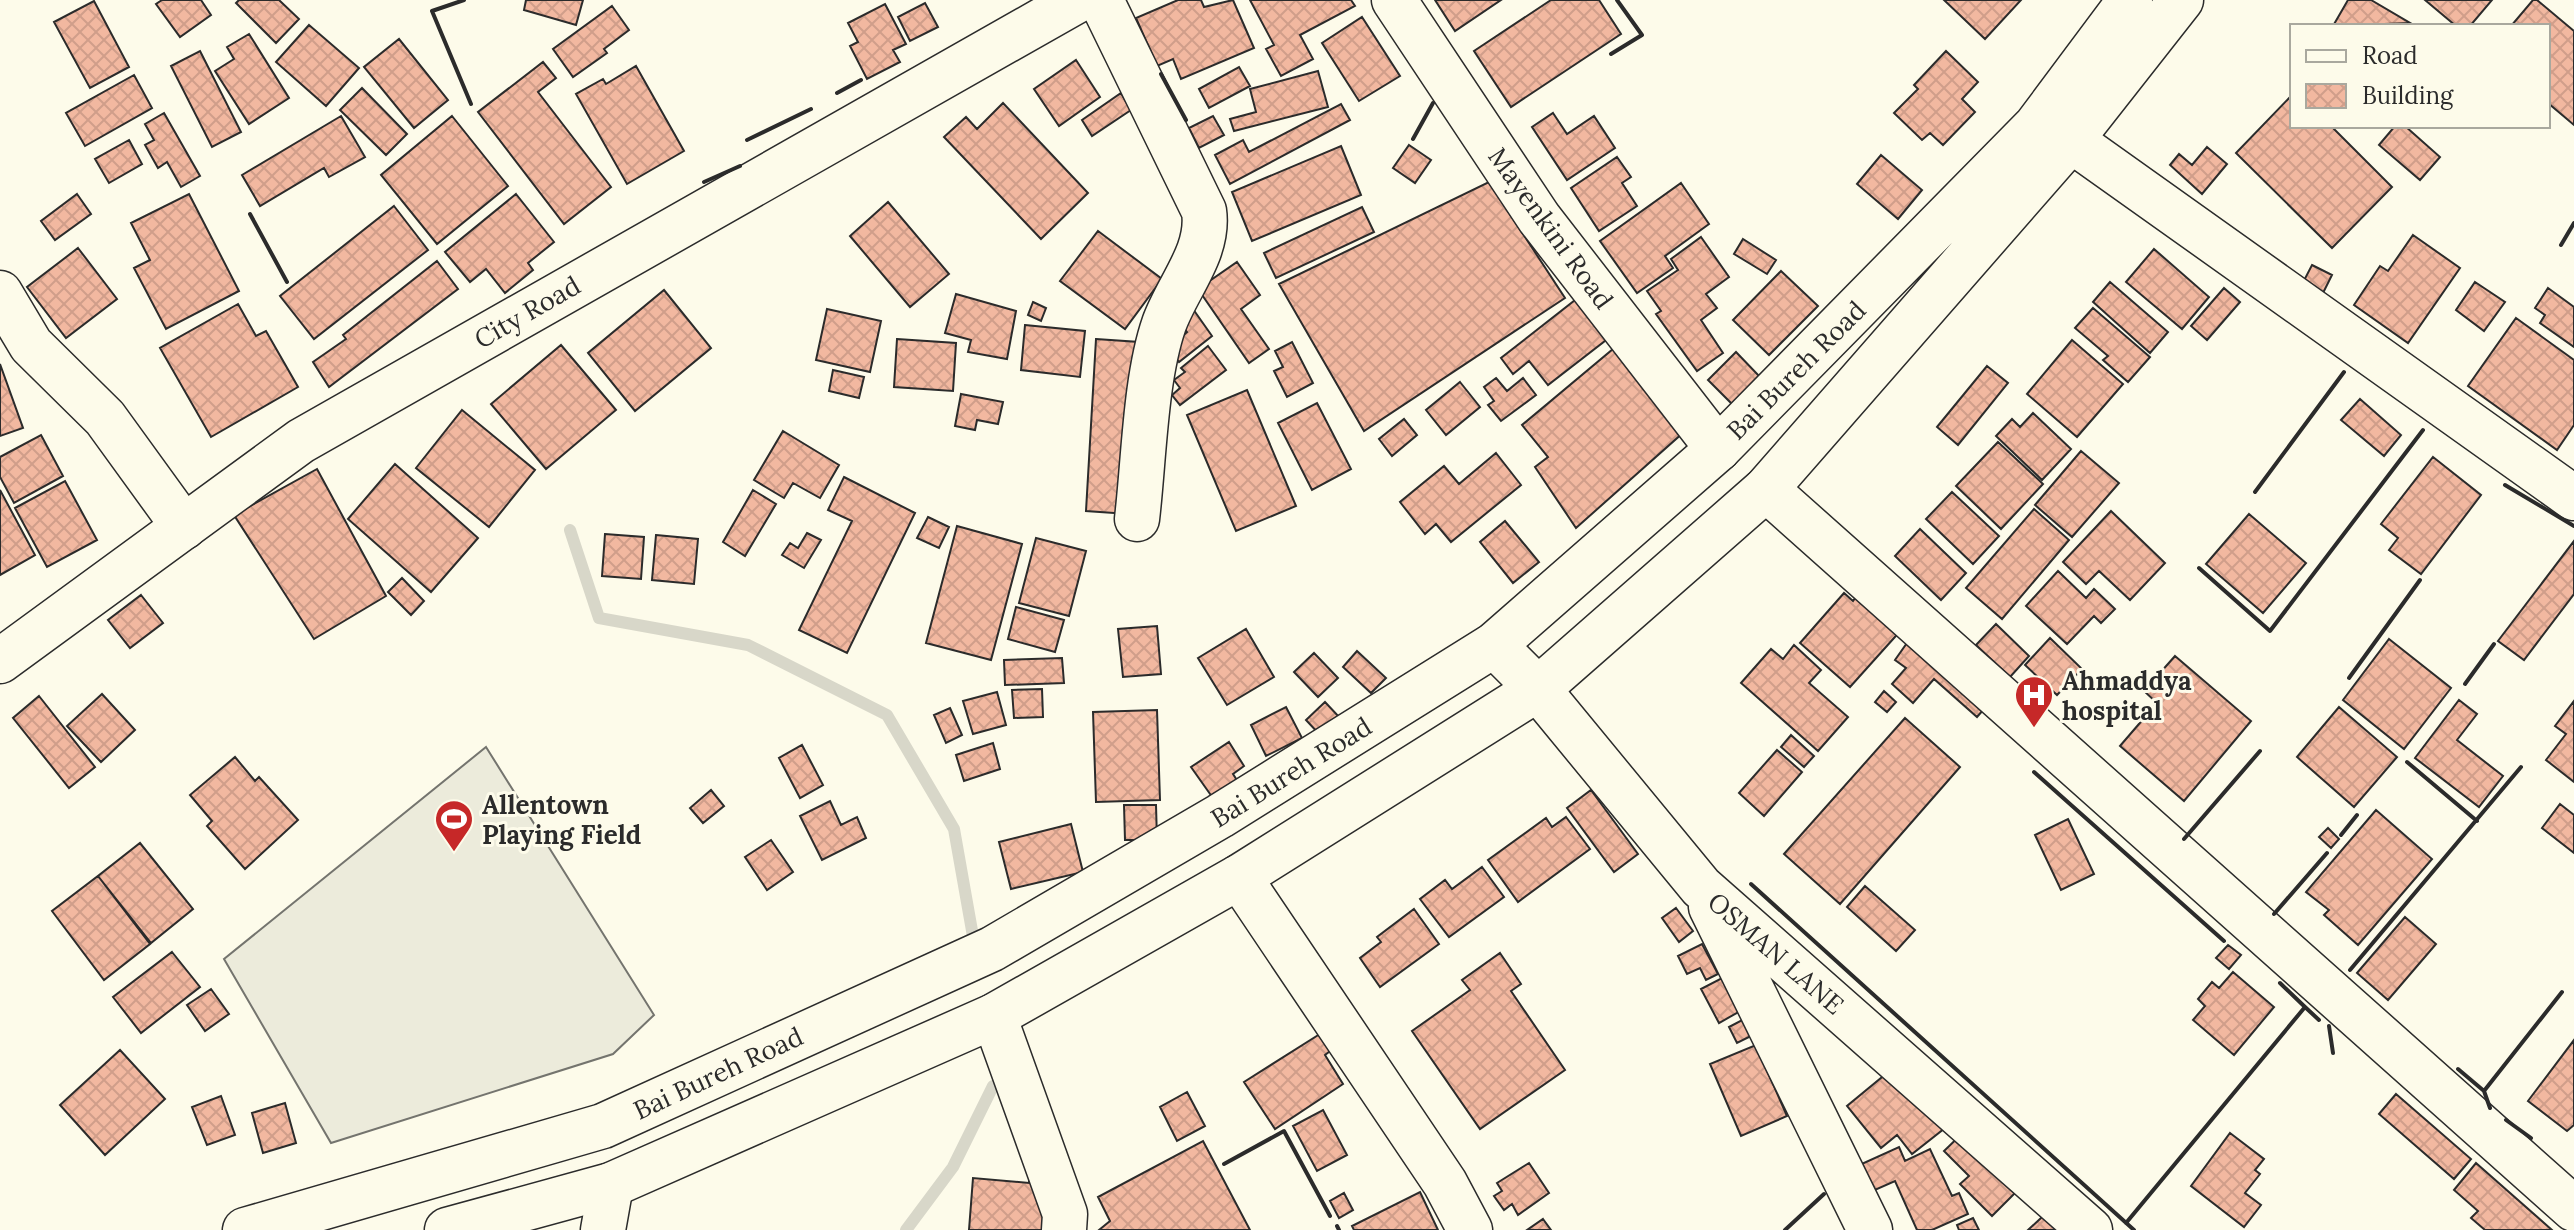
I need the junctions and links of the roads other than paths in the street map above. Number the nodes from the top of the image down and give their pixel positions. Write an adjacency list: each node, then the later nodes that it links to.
1 (1101, 0): 11 (main road)
2 (1394, 0): 8 (main road, Mayenkini Road)
3 (2130, 0): 8 (main road, Bai Bureh Road)
4 (2181, 0): 6 (main road, Bai Bureh Road)
5 (1058, 5): 12 (main road, City Road)
6 (2071, 140): 9 (main road, Bai Bureh Road); 10 (main road)
7 (0, 293): 12 (main road)
8 (1718, 449): 13 (main road, Bai Bureh Road)
9 (1766, 489): 15 (main road, Bai Bureh Road); 20 (main road)
10 (2574, 498)
11 (1137, 519)
12 (184, 527): 14 (main road, City Road)
13 (1494, 645): 15 (main road, OSMAN LANE); 21 (main road, Bai Bureh Road)
14 (0, 661)
15 (1538, 689): 16 (main road, Bai Bureh Road); 17 (main road, OSMAN LANE)
16 (1239, 877): 18 (main road, Bai Bureh Road); 25 (main road)
17 (1701, 887): 26 (main road); 27 (main road, OSMAN LANE)
18 (994, 1016): 19 (main road, Bai Bureh Road); 24 (main road)
19 (611, 1185): 22 (main road, Bai Bureh Road); 23 (main road)
20 (2574, 1209)
21 (245, 1230)
22 (447, 1230)
23 (603, 1230)
24 (1064, 1230)
25 (1470, 1230)
26 (1870, 1230)
27 (2090, 1230)

